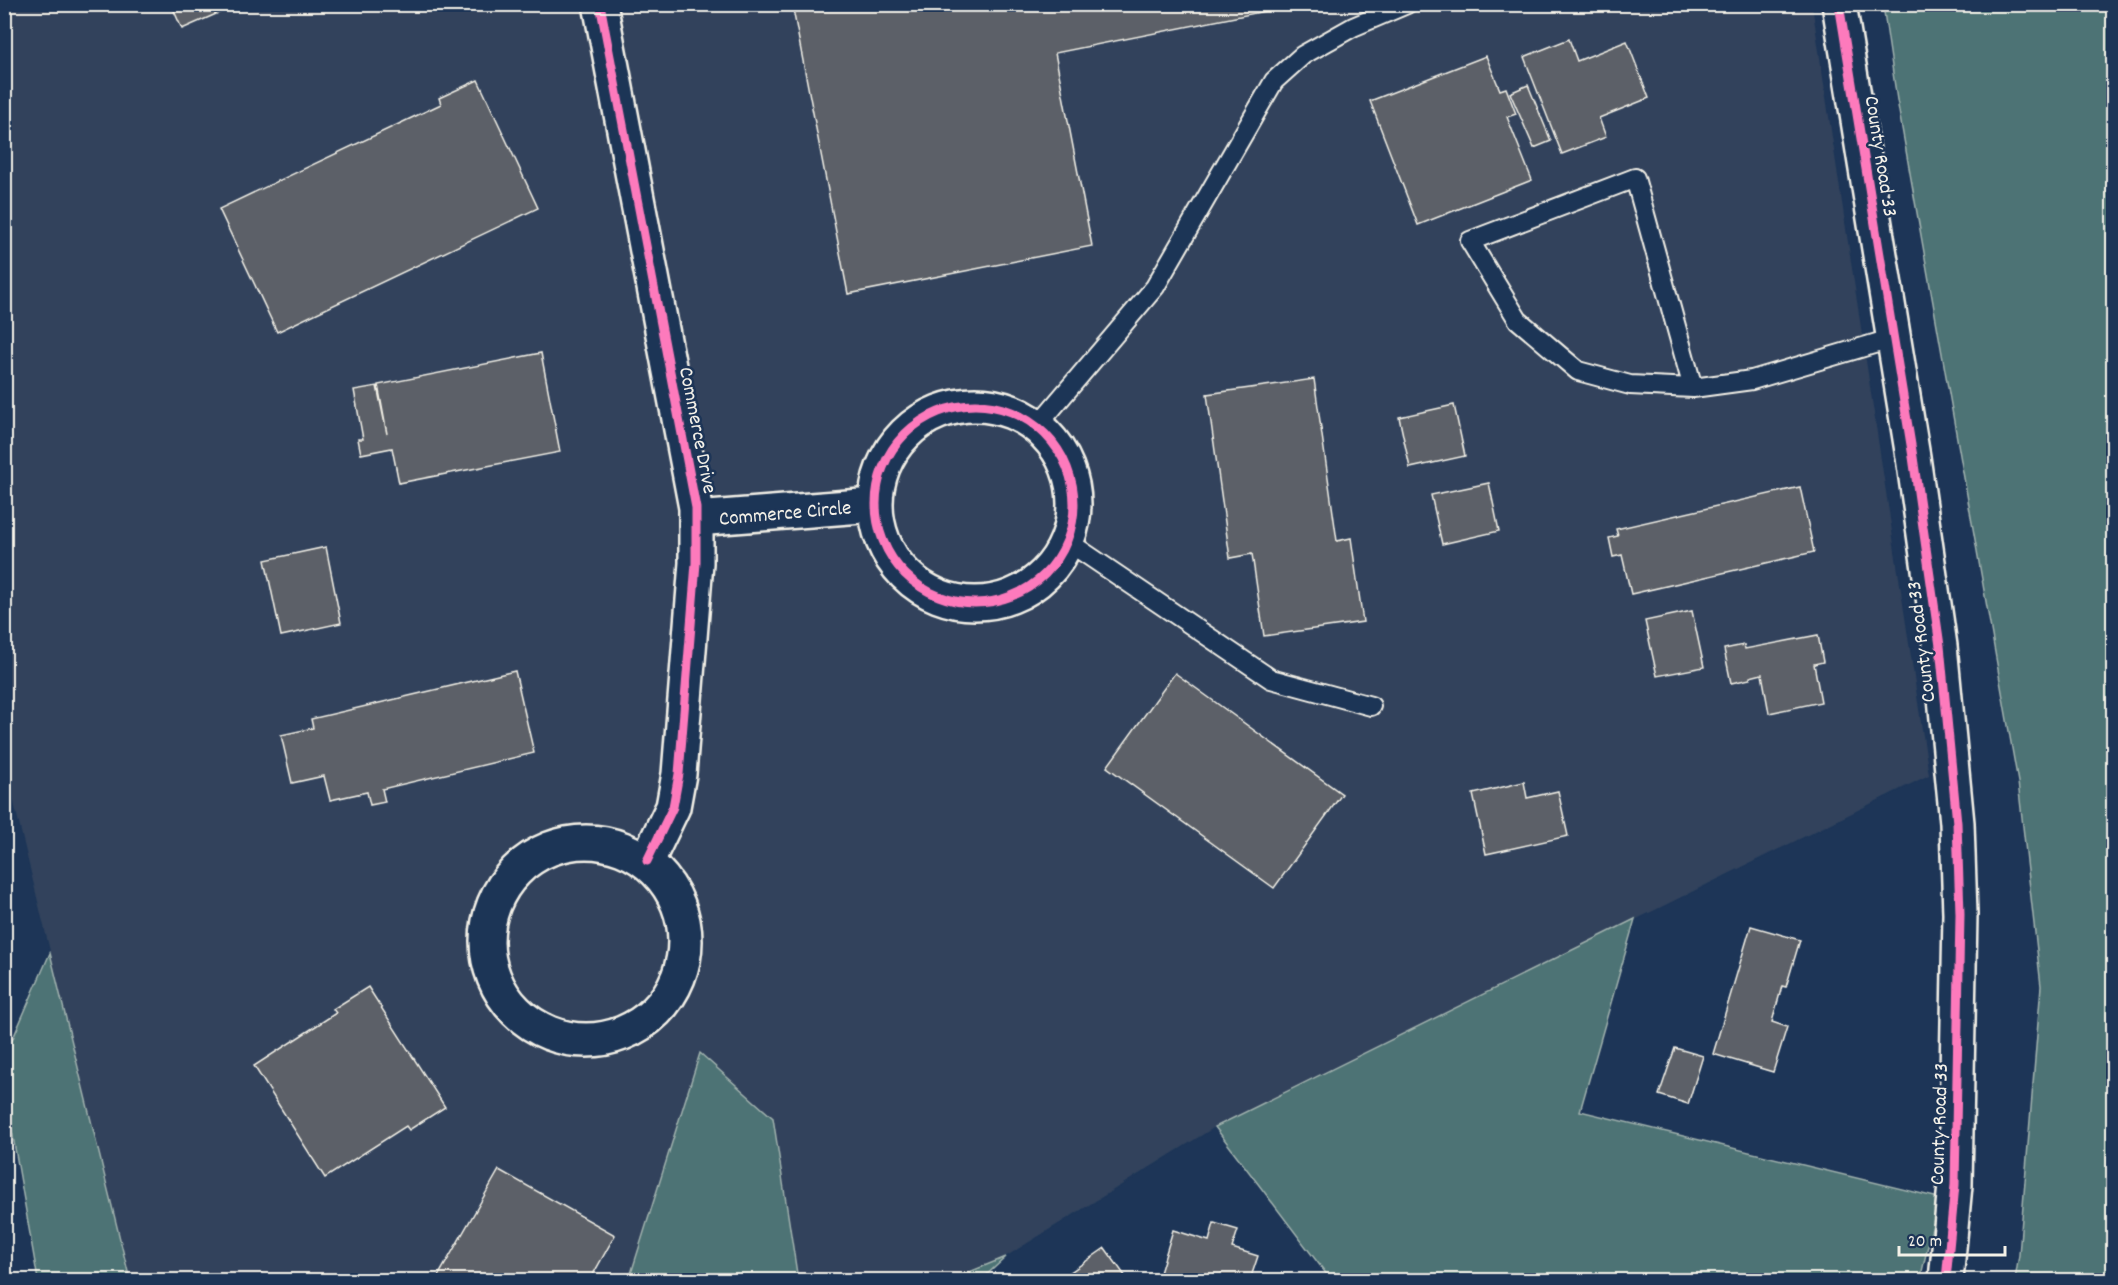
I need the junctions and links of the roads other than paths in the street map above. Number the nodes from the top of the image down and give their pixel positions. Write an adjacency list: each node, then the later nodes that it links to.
1 (600, 4): 8 (street, Commerce Drive)
2 (1407, 4): 6 (lane)
3 (1839, 4): 4 (street, County Road 33)
4 (1894, 338): 5 (lane); 12 (street, County Road 33)
5 (1693, 388): 5 (lane)
6 (1038, 425): 7 (street); 9 (street)
7 (874, 505): 8 (street, Commerce Circle); 9 (street)
8 (696, 519): 11 (street, Commerce Drive)
9 (1067, 541): 10 (lane)
10 (1371, 706)
11 (647, 861): 11 (street)
12 (1946, 1281)

